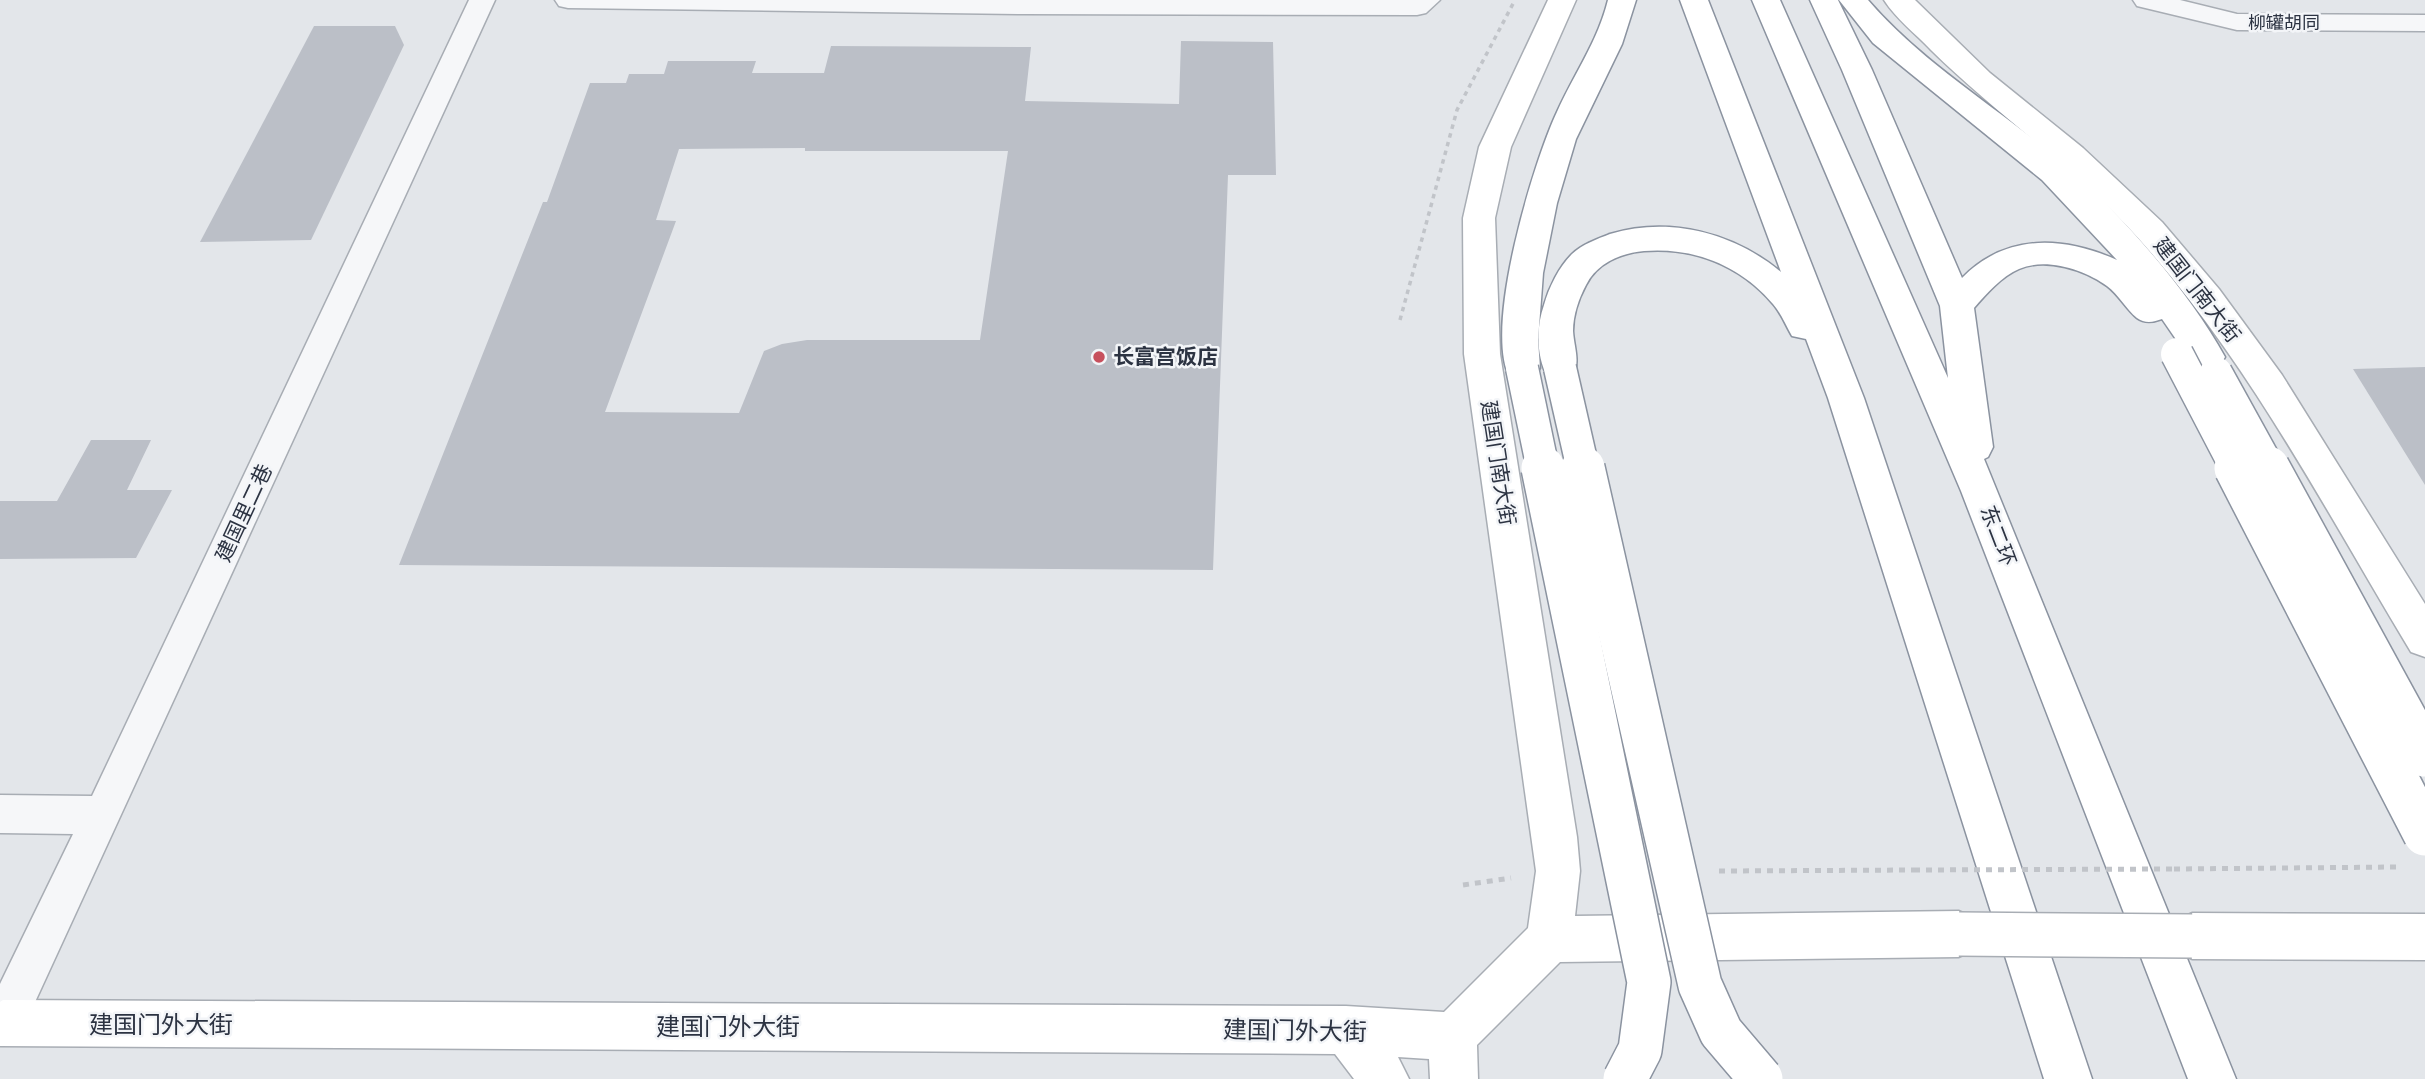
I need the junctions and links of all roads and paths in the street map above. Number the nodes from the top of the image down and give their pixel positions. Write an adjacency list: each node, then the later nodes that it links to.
1 (482, 0): 23 (street, 建国里二巷)
2 (568, 0): 12 (street)
3 (1515, 0): 15 (path)
4 (1562, 0): 28 (main road, 建国门南大街)
5 (1622, 0): 17 (main road)
6 (1694, 0): 18 (main road)
7 (1766, 0): 19 (main road, 东二环)
8 (1825, 0): 14 (main road)
9 (1853, 0): 16 (main road)
10 (1898, 0): 20 (main road, 建国门南大街)
11 (2146, 0): 13 (street, 柳罐胡同)
12 (1422, 4)
13 (2425, 23)
14 (1957, 306): 16 (main road); 19 (main road)
15 (1400, 320)
16 (2192, 356): 21 (main road, bridge); 24 (main road, bridge)
17 (1541, 368): 18 (main road); 33 (main road, bridge); 34 (main road, bridge)
18 (1846, 398): 35 (main road)
19 (1980, 491): 36 (main road, 东二环)
20 (2425, 639)
21 (2425, 755)
22 (0, 814): 23 (street)
23 (103, 816): 29 (street, 建国里二巷)
24 (2425, 834)
25 (2398, 867): 26 (path, bridge)
26 (1914, 870)
27 (2425, 937): 28 (main road, bridge)
28 (1550, 939): 31 (main road)
29 (3, 1024): 30 (main road, 建国门外大街)
30 (1346, 1030): 31 (main road, 建国门外大街); 32 (main road)
31 (1453, 1058)
32 (1385, 1079)
33 (1625, 1079)
34 (1761, 1079)
35 (2068, 1079)
36 (2211, 1079)

